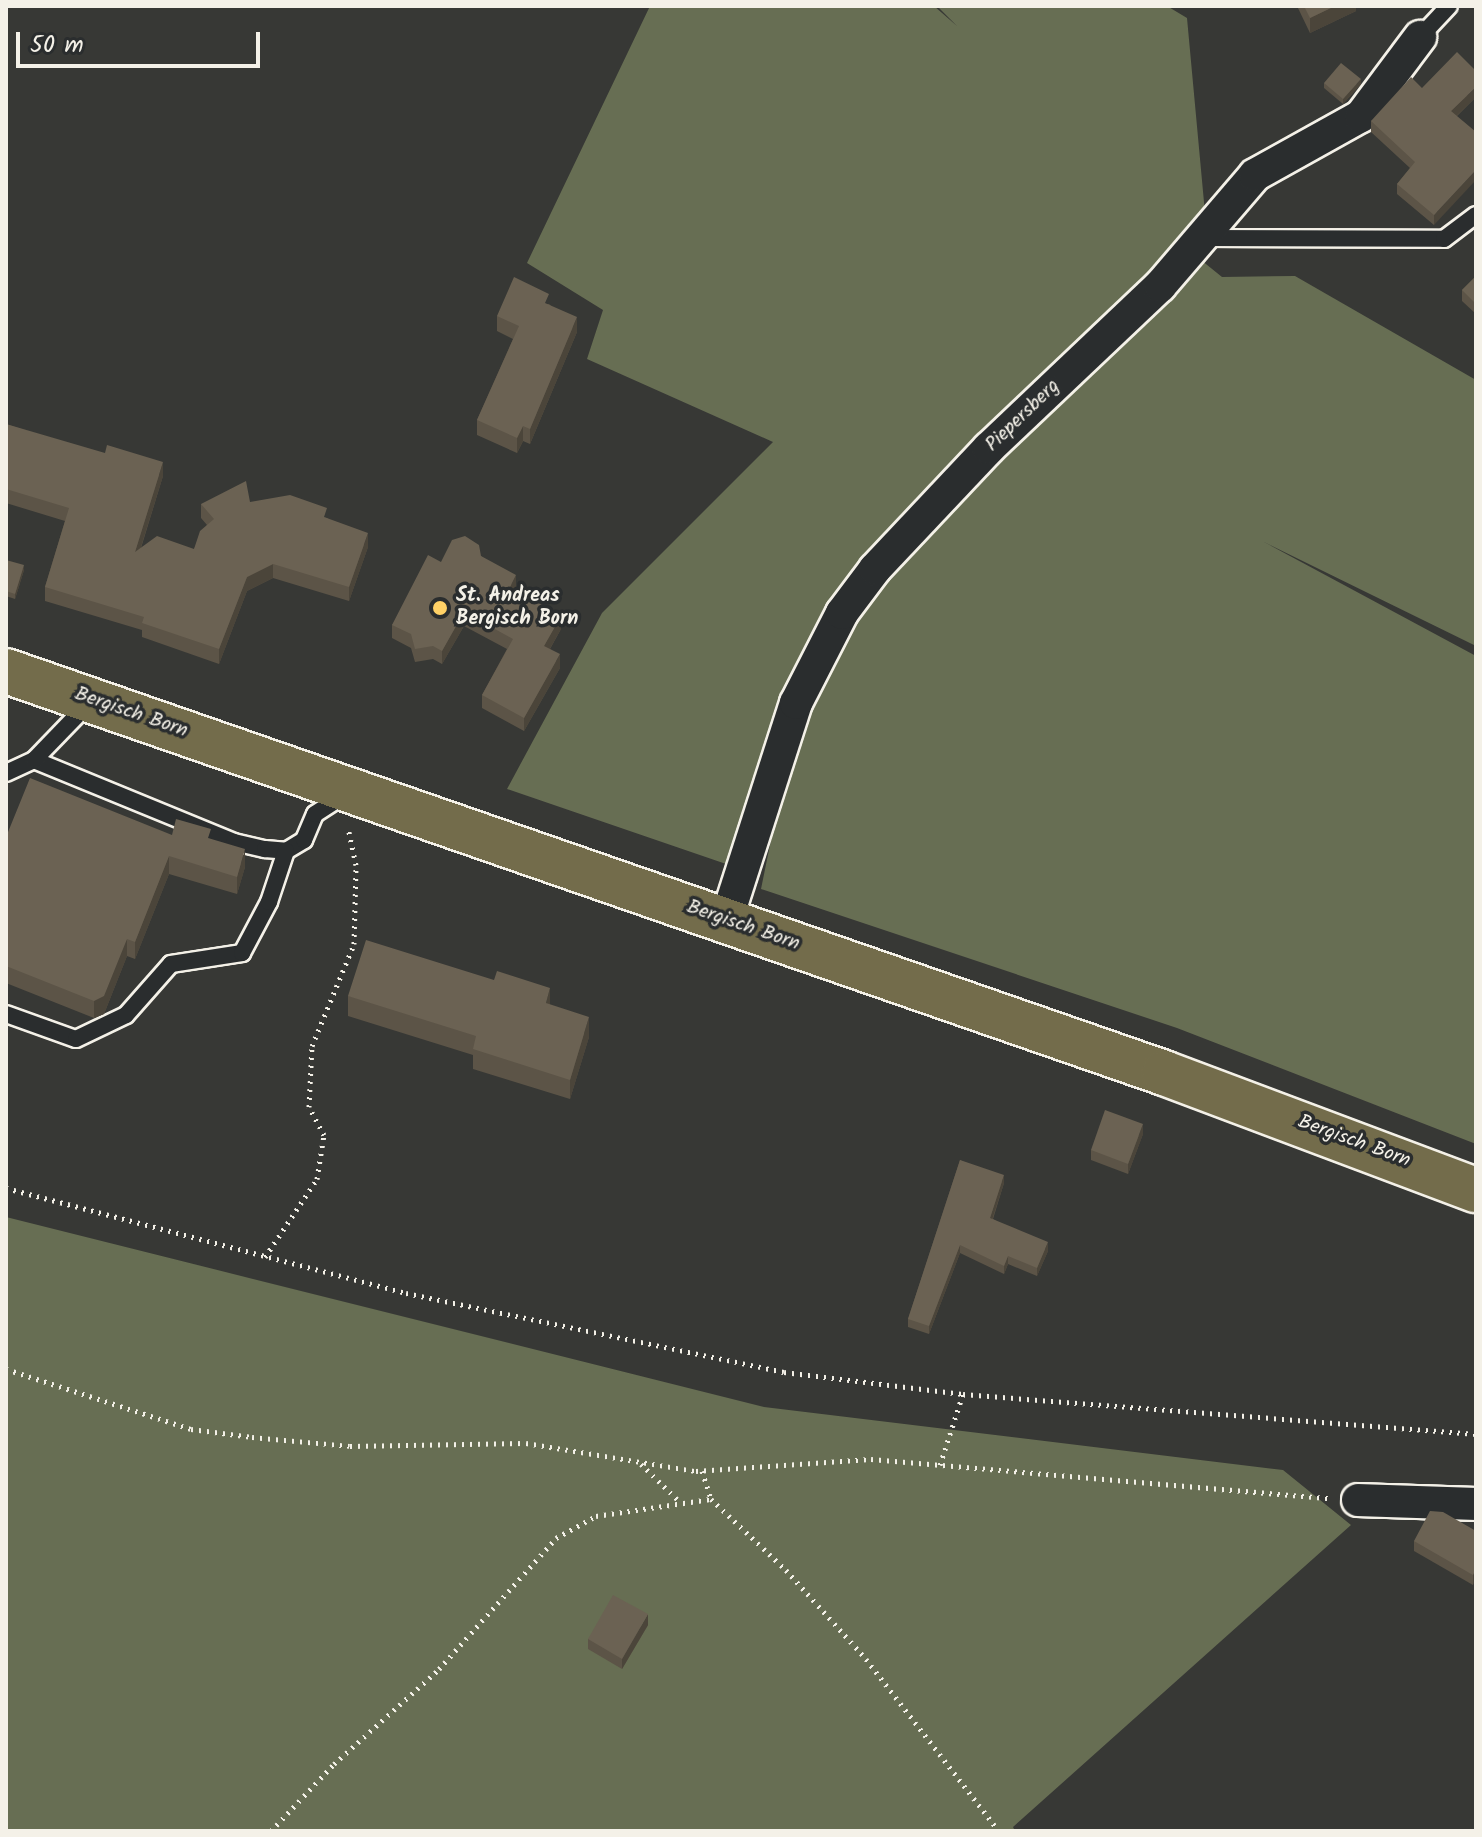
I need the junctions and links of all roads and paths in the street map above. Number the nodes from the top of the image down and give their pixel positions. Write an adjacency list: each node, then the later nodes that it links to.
1 (1449, 6): 2 (lane, Piepersberg)
2 (1420, 37): 4 (street, Piepersberg)
3 (1476, 215): 4 (lane)
4 (1204, 238): 11 (street, Piepersberg)
5 (6, 671): 6 (main road, Bergisch Born)
6 (92, 700): 7 (lane); 9 (main road, Bergisch Born)
7 (34, 760): 8 (lane); 10 (lane)
8 (6, 773)
9 (350, 809): 10 (lane); 11 (main road, Bergisch Born); 15 (path)
10 (286, 851): 12 (lane)
11 (726, 921): 14 (main road, Bergisch Born)
12 (6, 1014)
13 (6, 1188): 15 (path)
14 (1476, 1190)
15 (265, 1257): 17 (path)
16 (6, 1369): 19 (path)
17 (963, 1394): 18 (path); 20 (path)
18 (1476, 1434)
19 (640, 1464): 21 (path); 24 (path)
20 (940, 1465): 21 (path); 23 (path)
21 (702, 1471): 22 (path)
22 (711, 1499): 24 (path); 27 (path)
23 (1358, 1500): 25 (street)
24 (679, 1501): 26 (path)
25 (1476, 1504)
26 (271, 1831)
27 (999, 1831)

